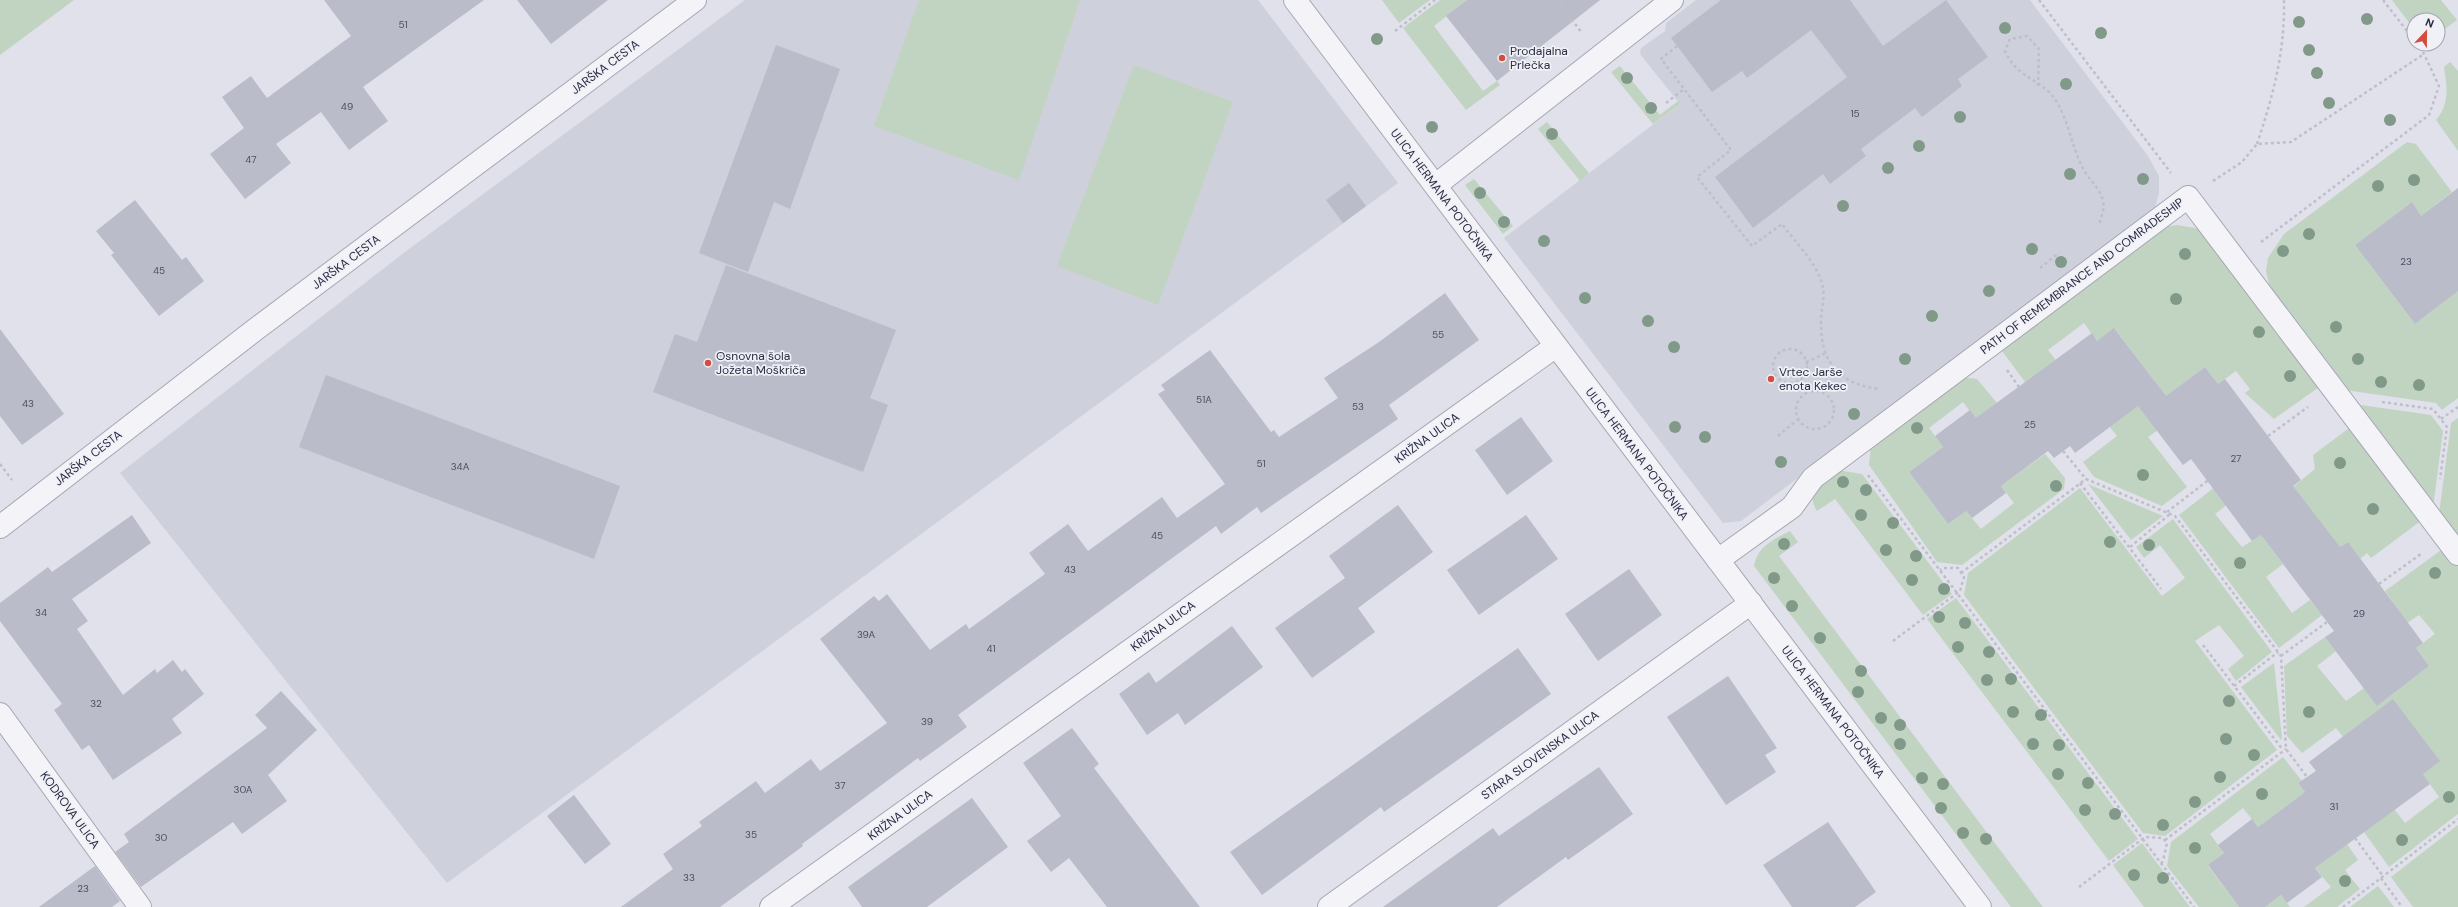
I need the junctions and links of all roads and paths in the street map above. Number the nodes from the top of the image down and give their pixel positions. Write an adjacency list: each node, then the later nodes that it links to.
1 (694, 0): 43 (street, JARŠKA CESTA)
2 (1294, 0): 18 (street, ULICA HERMANA POTOČNIKA)
3 (1435, 0): 10 (path)
4 (1557, 0): 13 (path)
5 (1672, 0): 13 (street)
6 (2039, 0): 19 (path)
7 (2284, 0): 17 (path)
8 (2383, 0): 9 (path)
9 (2406, 30)
10 (1394, 31)
11 (1677, 46): 15 (path)
12 (2424, 54): 17 (path); 22 (path)
13 (1599, 57): 18 (street)
14 (2038, 86): 14 (path); 20 (path)
15 (1684, 89): 16 (path); 25 (path)
16 (1666, 103)
17 (2256, 144): 19 (path)
18 (1436, 184): 24 (street, ULICA HERMANA POTOČNIKA)
19 (2188, 197): 22 (street, PATH OF REMEMBRANCE AND COMRADESHIP); 36 (street, PATH OF REMEMBRANCE AND COMRADESHIP)
20 (2097, 229)
21 (2063, 251): 23 (path)
22 (2236, 260): 30 (street, PATH OF REMEMBRANCE AND COMRADESHIP)
23 (2038, 270)
24 (1556, 346): 47 (street, ULICA HERMANA POTOČNIKA); 72 (street, KRIŽNA ULICA)
25 (1826, 353): 26 (path); 28 (path)
26 (1806, 362): 27 (path); 27 (path)
27 (1800, 380): 29 (path)
28 (1882, 390)
29 (1808, 391): 32 (path); 32 (path)
30 (2337, 392): 33 (path); 35 (path); 44 (street, PATH OF REMEMBRANCE AND COMRADESHIP)
31 (2458, 407): 33 (path)
32 (1797, 420): 34 (path)
33 (2441, 420): 44 (path)
34 (1778, 436)
35 (2268, 436)
36 (1850, 451): 47 (street, PATH OF REMEMBRANCE AND COMRADESHIP); 48 (path)
37 (2063, 451): 39 (path)
38 (2214, 475): 41 (path)
39 (2086, 479): 40 (path); 41 (path)
40 (2080, 483): 45 (path); 49 (path)
41 (2166, 512): 42 (path)
42 (2171, 514): 45 (path); 57 (path)
43 (0, 528)
44 (2439, 530): 46 (street, PATH OF REMEMBRANCE AND COMRADESHIP); 50 (path)
45 (2130, 547): 51 (path)
46 (2458, 554)
47 (1718, 560): 53 (street, ULICA HERMANA POTOČNIKA)
48 (1940, 570): 49 (path); 52 (path)
49 (1961, 573): 52 (path)
50 (2379, 584)
51 (2161, 589)
52 (1957, 593): 55 (path); 65 (path)
53 (1751, 603): 70 (street, ULICA HERMANA POTOČNIKA); 73 (street, STARA SLOVENSKA ULICA)
54 (2327, 622): 58 (path)
55 (1893, 641)
56 (2203, 645): 59 (path)
57 (2278, 652): 58 (path); 59 (path)
58 (2281, 656): 61 (path)
59 (2234, 686): 61 (path)
60 (0, 714): 71 (street, KODROVA ULICA)
61 (2284, 750): 62 (path); 66 (path)
62 (2307, 777)
63 (2458, 819): 68 (path)
64 (2355, 838): 68 (path)
65 (2142, 839): 66 (path); 67 (path); 69 (path)
66 (2165, 840): 67 (path)
67 (2161, 864): 74 (path)
68 (2382, 877): 75 (path); 76 (path)
69 (2079, 887)
70 (1971, 904)
71 (140, 907)
72 (771, 907)
73 (1329, 907)
74 (2194, 907)
75 (2343, 907)
76 (2402, 907)

